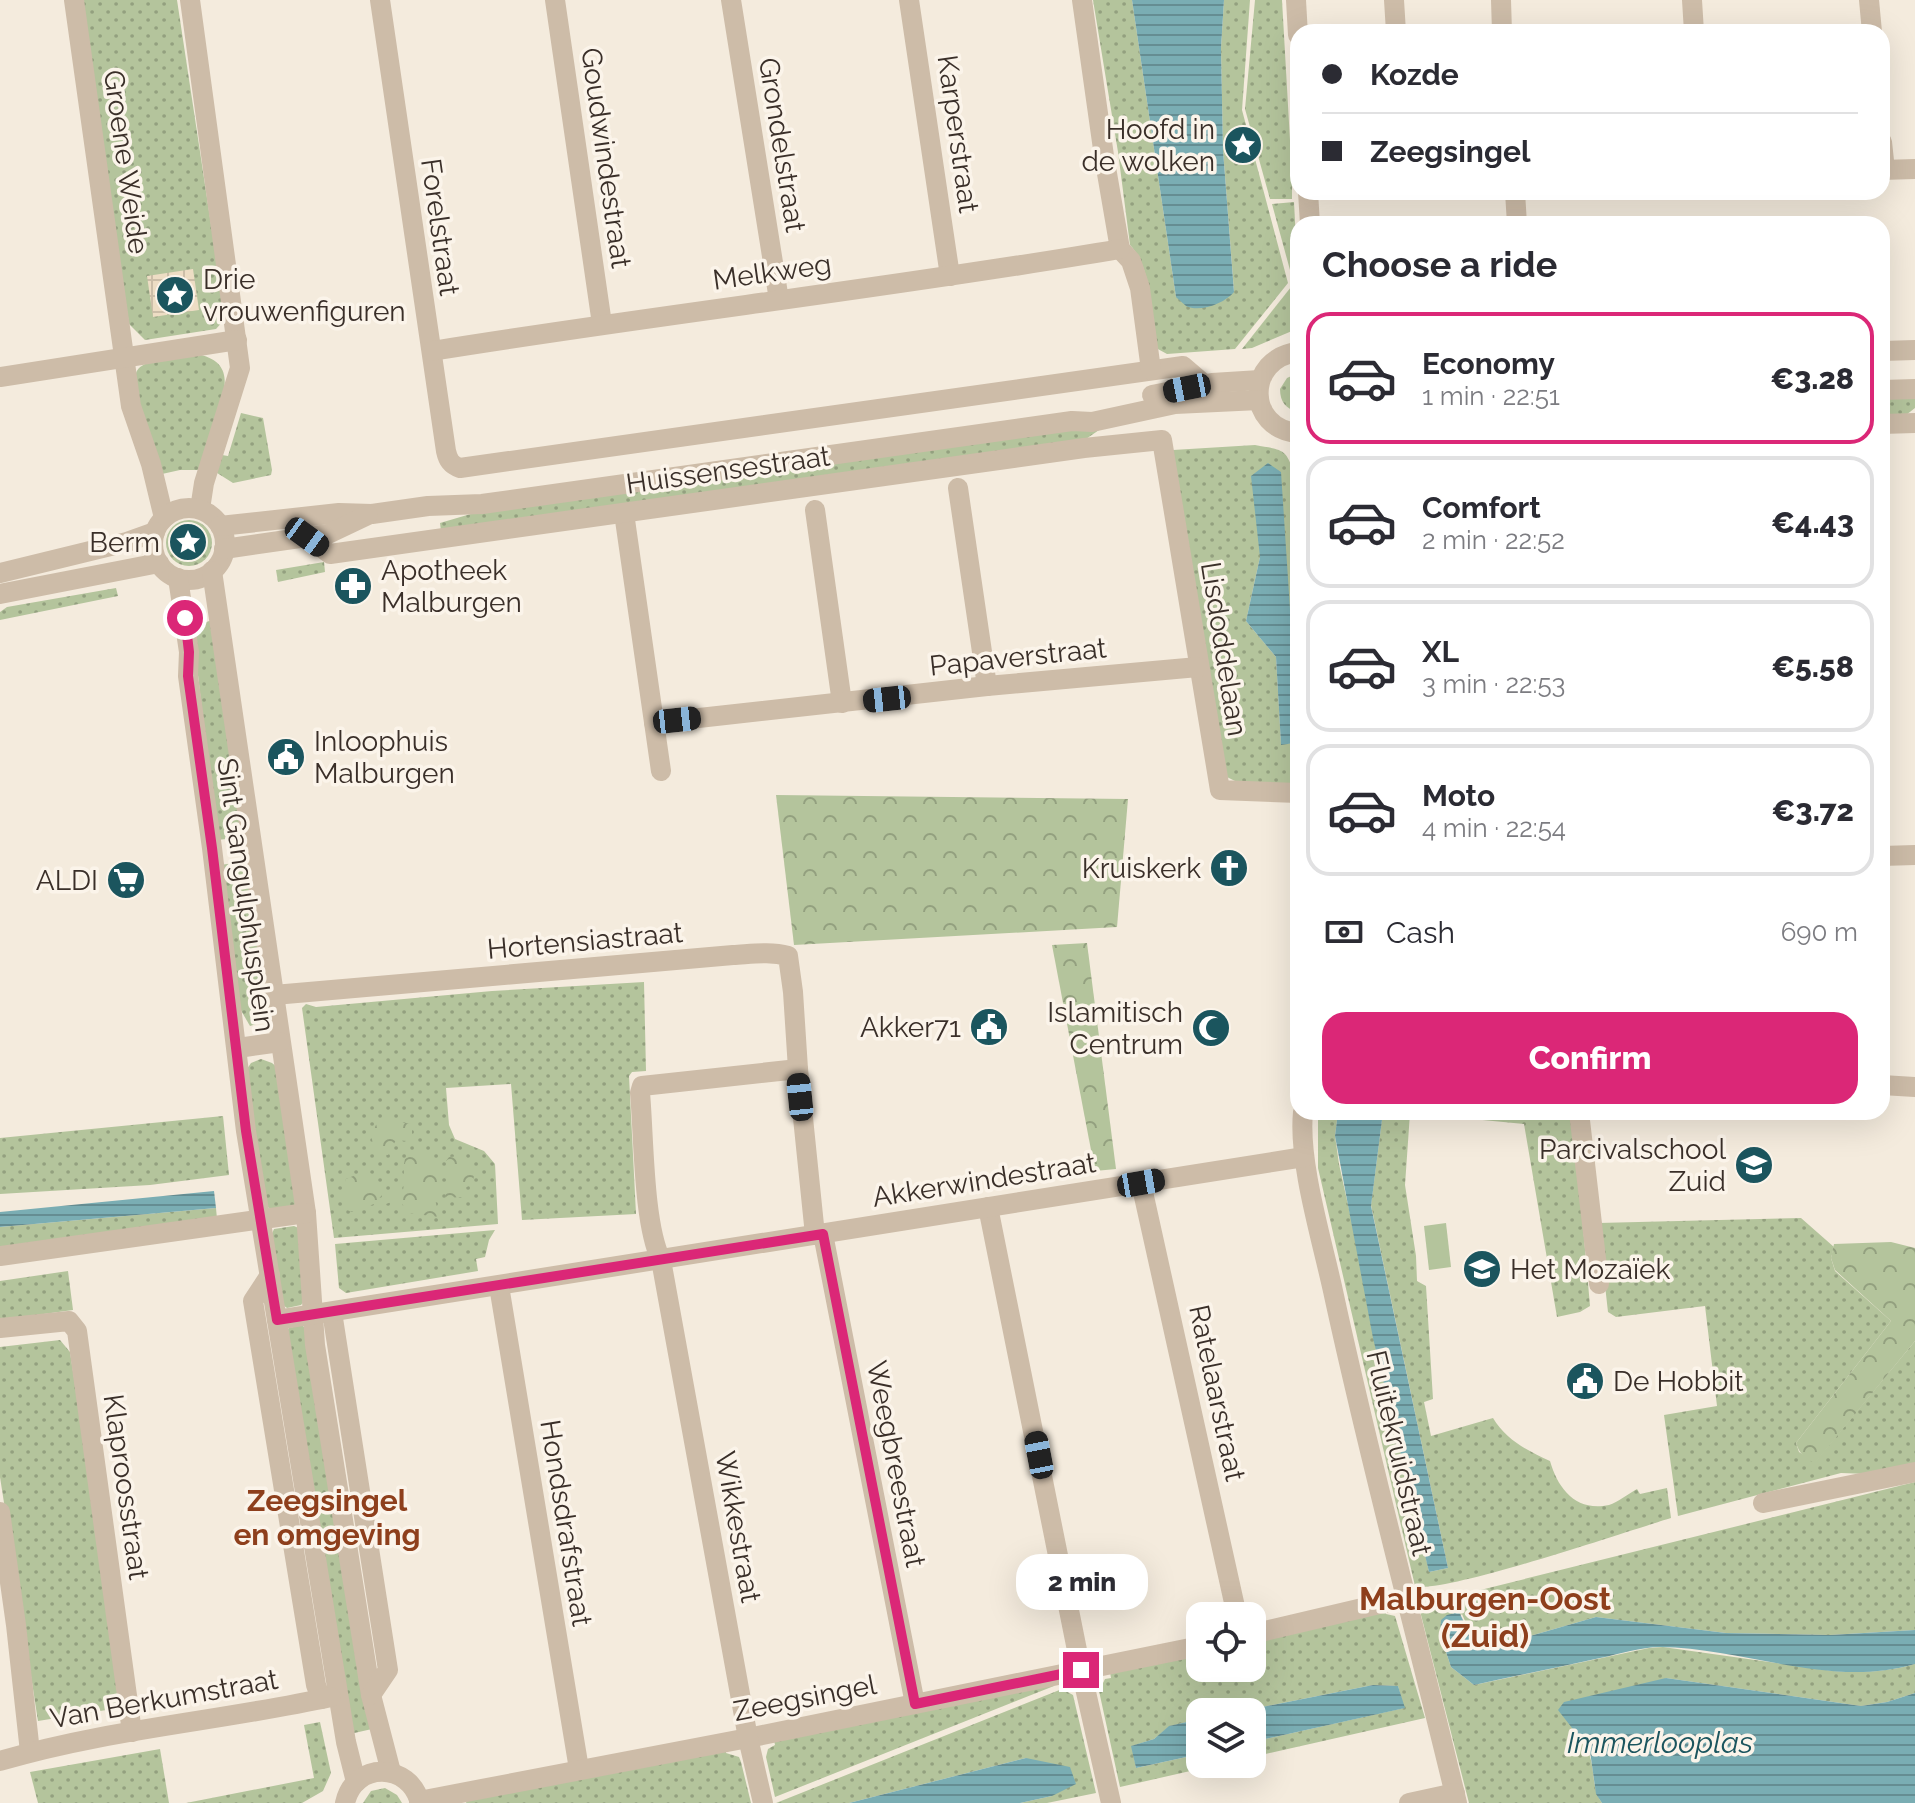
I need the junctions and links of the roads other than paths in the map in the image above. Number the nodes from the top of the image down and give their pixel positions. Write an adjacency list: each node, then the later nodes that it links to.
1 (74, 0): 29 (street, Groene Weide)
2 (190, 0): 24 (street)
3 (380, 0): 26 (street, Forelstraat)
4 (555, 0): 23 (street, Goudwindestraat)
5 (731, 0): 22 (street, Grondelstraat)
6 (909, 0): 21 (street, Karperstraat)
7 (1082, 0): 20 (street)
8 (1296, 0): 13 (street)
9 (1394, 0): 14 (street)
10 (1501, 0): 15 (street)
11 (1692, 0): 16 (street)
12 (1869, 0): 17 (street)
13 (1297, 24)
14 (1396, 24)
15 (1502, 24)
16 (1694, 24)
17 (1871, 24)
18 (1915, 169): 19 (street)
19 (1890, 170)
20 (1120, 249): 21 (street, Melkweg); 30 (street)
21 (950, 276): 22 (street, Melkweg)
22 (779, 300): 23 (street, Melkweg)
23 (602, 324): 26 (street, Melkweg)
24 (237, 340): 29 (street); 45 (street)
25 (1915, 350): 27 (street)
26 (432, 351): 43 (street, Forelstraat)
27 (1890, 351)
28 (1290, 354): 34 (street)
29 (123, 357): 31 (street); 49 (street, Groene Weide)
30 (1151, 370): 32 (street, Huissensestraat); 43 (street, Huissensestraat)
31 (0, 377)
32 (1204, 384): 34 (street, Huissensestraat); 37 (street, Huissensestraat)
33 (1915, 389): 35 (street)
34 (1259, 390): 36 (street, Huissensestraat); 40 (street)
35 (1890, 390)
36 (1115, 418): 37 (street, Huissensestraat); 42 (street)
37 (1072, 421): 48 (street, Huissensestraat)
38 (1915, 423): 39 (street)
39 (1890, 424)
40 (1290, 431)
41 (1162, 440): 42 (street, Huissensestraat); 58 (street, Lisdoddelaan)
42 (1084, 448): 47 (street, Huissensestraat)
43 (450, 462)
44 (958, 488): 59 (street)
45 (200, 509): 49 (street); 50 (street)
46 (815, 510): 60 (street)
47 (624, 513): 51 (street, Huissensestraat); 61 (street)
48 (372, 514): 50 (street, Huissensestraat); 51 (street, Huissensestraat)
49 (160, 525): 53 (street); 55 (street)
50 (220, 526): 52 (street)
51 (307, 537): 52 (street, Huissensestraat)
52 (224, 549): 54 (street)
53 (159, 563): 56 (street); 57 (street)
54 (212, 571): 56 (street); 66 (street, Sint Gangulphusplein)
55 (0, 573)
56 (178, 578): 68 (street, Sint Gangulphusplein)
57 (0, 594)
58 (1198, 667): 59 (street, Papaverstraat); 63 (street, Lisdoddelaan)
59 (987, 686): 60 (street, Papaverstraat)
60 (842, 703): 61 (street, Papaverstraat)
61 (654, 723): 62 (street)
62 (661, 771)
63 (1290, 793)
64 (1915, 855): 65 (street)
65 (1890, 856)
66 (274, 995): 67 (street, Sint Gangulphusplein); 69 (street, Hortensiastraat)
67 (280, 1042): 68 (street); 77 (street, Sint Gangulphusplein)
68 (238, 1048): 78 (street, Sint Gangulphusplein)
69 (798, 1069): 79 (street); 81 (street)
70 (1890, 1085): 71 (street)
71 (1915, 1087)
72 (1303, 1120): 74 (street, Fluitekruidstraat)
73 (1580, 1120): 83 (street)
74 (1304, 1157): 75 (street, Akkerwindestraat); 91 (street, Fluitekruidstraat)
75 (1141, 1183): 76 (street, Akkerwindestraat); 92 (street, Ratelaarstraat)
76 (988, 1207): 79 (street, Akkerwindestraat); 95 (street)
77 (306, 1213): 78 (street); 85 (street, Sint Gangulphusplein)
78 (261, 1220): 80 (street); 82 (street, Sint Gangulphusplein)
79 (819, 1234): 81 (street, Akkerwindestraat); 97 (street, Weegbreestraat)
80 (0, 1256)
81 (661, 1260): 84 (street, Akkerwindestraat); 99 (street, Wikkestraat)
82 (270, 1275): 86 (street, Sint Gangulphusplein); 96 (street)
83 (1599, 1284)
84 (499, 1286): 85 (street, Akkerwindestraat); 102 (street, Hondsdrafstraat)
85 (322, 1313): 86 (street, Akkerwindestraat); 103 (street, Sint Gangulphusplein)
86 (277, 1320): 96 (street, Sint Gangulphusplein)
87 (0, 1328): 98 (street, Klaproosstraat)
88 (1915, 1472): 89 (street)
89 (1763, 1503)
90 (0, 1512): 100 (street)
91 (1405, 1598): 93 (street); 105 (street, Fluitekruidstraat)
92 (1234, 1602)
93 (1266, 1631)
94 (1186, 1649): 95 (street, Zeegsingel)
95 (1081, 1670): 97 (street, Zeegsingel); 109 (street)
96 (330, 1698): 98 (street, Van Berkumstraat); 104 (street)
97 (915, 1704): 99 (street, Zeegsingel)
98 (132, 1732): 100 (street, Van Berkumstraat)
99 (748, 1738): 102 (street, Zeegsingel); 108 (street, Wikkestraat)
100 (30, 1752): 101 (street, Van Berkumstraat)
101 (0, 1761)
102 (579, 1769): 106 (street, Zeegsingel)
103 (391, 1772): 104 (street); 106 (street)
104 (356, 1782): 107 (street)
105 (1456, 1798): 110 (street)
106 (420, 1802)
107 (345, 1803)
108 (763, 1803)
109 (1111, 1803)
110 (1409, 1803)

